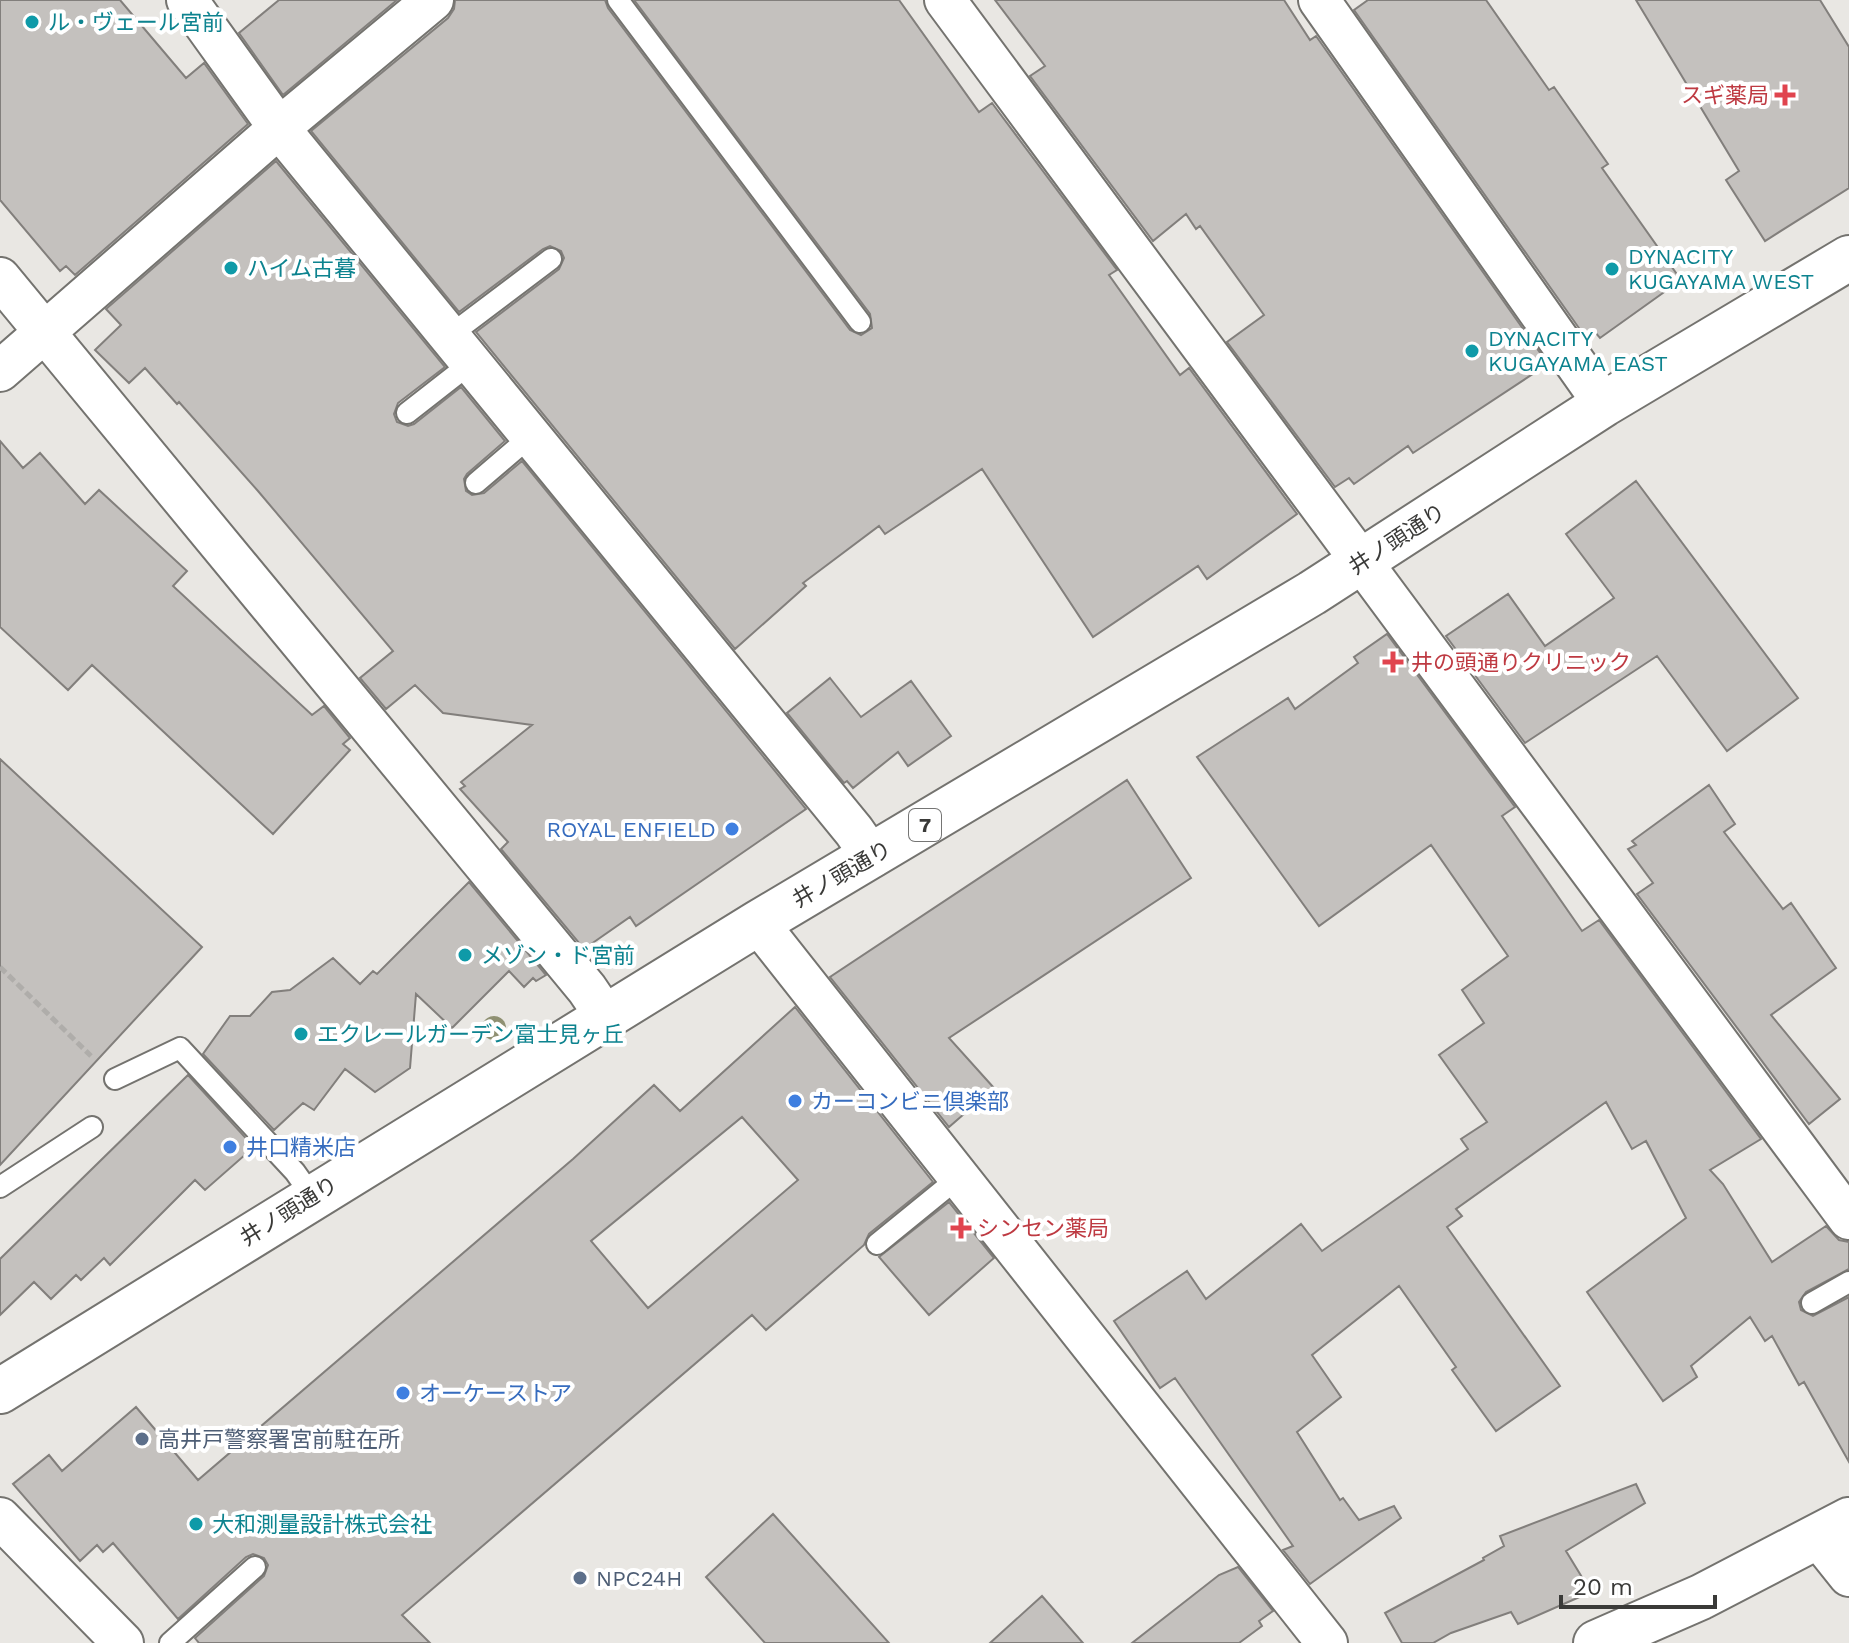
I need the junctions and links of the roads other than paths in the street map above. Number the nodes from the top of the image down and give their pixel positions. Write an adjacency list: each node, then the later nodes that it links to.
1 (187, 0): 6 (street)
2 (433, 0): 6 (street)
3 (618, 0): 10 (lane)
4 (945, 0): 18 (street)
5 (1319, 0): 14 (street)
6 (279, 128): 11 (street); 12 (street)
7 (1849, 258): 14 (main road, 井ノ頭通り / 7)
8 (551, 259): 12 (lane)
9 (0, 278): 11 (street)
10 (860, 322)
11 (46, 333): 13 (street); 21 (street)
12 (460, 350): 15 (lane); 16 (street)
13 (0, 371)
14 (1604, 404): 18 (main road, 井ノ頭通り / 7)
15 (407, 413)
16 (531, 436): 17 (lane); 19 (street)
17 (476, 483)
18 (1361, 562): 19 (main road, 井ノ頭通り / 7); 27 (street)
19 (872, 857): 20 (main road, 井ノ頭通り / 7)
20 (758, 923): 21 (main road, 井ノ頭通り / 7); 24 (street)
21 (606, 1017): 26 (main road, 井ノ頭通り / 7)
22 (115, 1079): 26 (lane)
23 (92, 1127): 25 (lane)
24 (958, 1178): 28 (lane); 38 (street)
25 (0, 1187)
26 (312, 1196): 31 (main road, 井ノ頭通り / 7)
27 (1849, 1219)
28 (877, 1244)
29 (1849, 1282): 30 (lane)
30 (1812, 1303)
31 (0, 1391)
32 (0, 1518): 36 (street)
33 (1833, 1528): 35 (street); 39 (main road)
34 (255, 1567): 37 (lane)
35 (1849, 1576)
36 (123, 1643)
37 (170, 1643)
38 (1327, 1643)
39 (1596, 1643)

